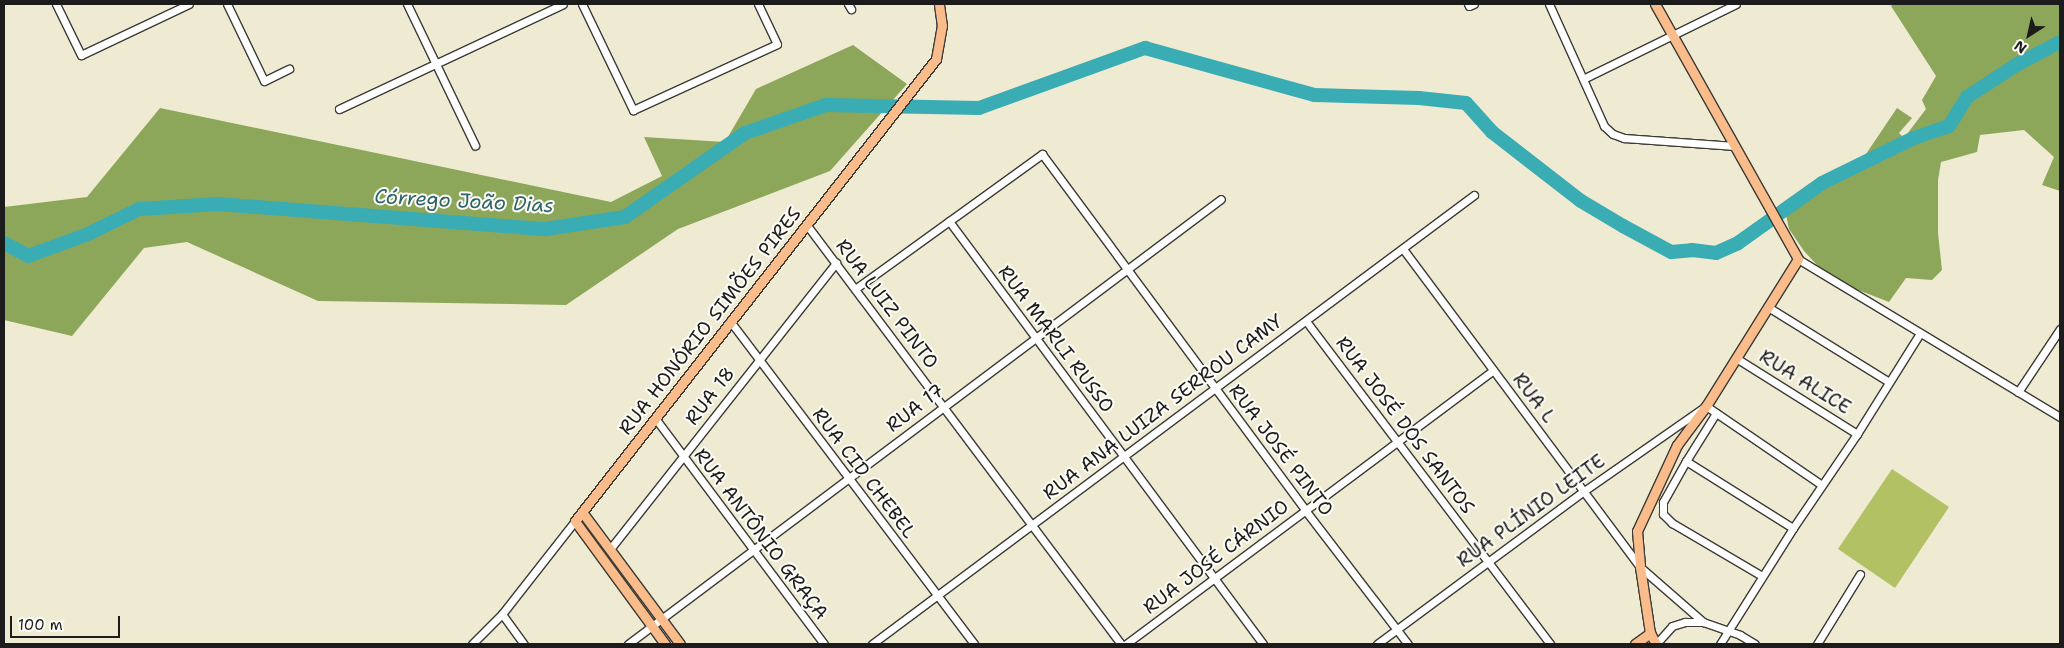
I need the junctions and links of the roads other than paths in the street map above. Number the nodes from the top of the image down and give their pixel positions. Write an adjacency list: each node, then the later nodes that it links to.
1 (56, 4): 2 (street)
2 (189, 4)
3 (227, 4): 14 (street)
4 (407, 4): 13 (street)
5 (563, 4): 13 (street)
6 (582, 4): 7 (street)
7 (758, 4)
8 (939, 4): 22 (main road, RUA HONÓRIO SIMÕES PIRES)
9 (1549, 4): 15 (street)
10 (1655, 4): 12 (main road)
11 (1736, 4): 12 (street)
12 (1671, 35): 15 (street); 18 (main road)
13 (436, 64): 16 (street); 17 (street)
14 (289, 69)
15 (1583, 79): 18 (street)
16 (339, 109)
17 (474, 144)
18 (1735, 146): 24 (main road)
19 (1474, 195): 23 (street, RUA ANA LUIZA SERROU CAMY)
20 (1221, 199): 26 (street, RUA 17)
21 (949, 221): 26 (street, RUA JOSÉ PINTO); 27 (street); 33 (street, RUA MARLI RUSSO)
22 (806, 224): 25 (street, RUA LUIZ PINTO); 29 (main road, RUA HONÓRIO SIMÕES PIRES)
23 (1403, 248): 30 (street, RUA ANA LUIZA SERROU CAMY); 36 (street, RUA L)
24 (1798, 259): 28 (main road); 32 (street)
25 (836, 263): 27 (street, RUA LUIZ PINTO); 35 (street, RUA 18)
26 (1127, 269): 33 (street, RUA 17); 38 (street, RUA JOSÉ PINTO)
27 (855, 289): 41 (street, RUA LUIZ PINTO)
28 (1768, 307): 34 (main road); 37 (street)
29 (730, 321): 35 (street, RUA CID CHEBEL); 44 (main road, RUA HONÓRIO SIMÕES PIRES)
30 (1306, 321): 38 (street, RUA ANA LUIZA SERROU CAMY); 46 (street, RUA JOSÉ DOS SANTOS)
31 (2060, 329): 39 (street)
32 (1920, 333): 37 (street); 39 (street)
33 (1036, 338): 41 (street, RUA 17); 48 (street, RUA MARLI RUSSO)
34 (1736, 358): 40 (main road); 45 (street, RUA ALICE)
35 (759, 361): 47 (street, RUA 18); 50 (street, RUA CID CHEBEL)
36 (1493, 370): 46 (street, RUA JOSÉ CÁRNIO); 52 (street, RUA L)
37 (1889, 382): 45 (street)
38 (1215, 388): 48 (street, RUA ANA LUIZA SERROU CAMY); 53 (street, RUA JOSÉ PINTO)
39 (2018, 392): 43 (street)
40 (1706, 406): 42 (street); 52 (street, RUA PLÍNIO LEITE); 61 (main road)
41 (944, 407): 50 (street, RUA 17); 56 (street, RUA LUIZ PINTO)
42 (1716, 413): 49 (street); 51 (street)
43 (2060, 417)
44 (654, 418): 47 (street, RUA ANTÔNIO GRAÇA); 54 (main road, RUA HONÓRIO SIMÕES PIRES)
45 (1857, 434): 51 (street)
46 (1397, 442): 53 (street, RUA JOSÉ CÁRNIO); 60 (street, RUA JOSÉ DOS SANTOS)
47 (683, 457): 58 (street, RUA 18); 59 (street, RUA ANTÔNIO GRAÇA)
48 (1124, 457): 56 (street, RUA ANA LUIZA SERROU CAMY); 64 (street, RUA MARLI RUSSO)
49 (1686, 461): 57 (street); 63 (street)
50 (848, 479): 59 (street, RUA 17); 65 (street, RUA CID CHEBEL)
51 (1822, 485): 57 (street)
52 (1584, 491): 60 (street, RUA PLÍNIO LEITE); 61 (street, RUA L)
53 (1305, 510): 64 (street, RUA JOSÉ CÁRNIO); 70 (street, RUA JOSÉ PINTO)
54 (582, 512): 55 (main road, RUA HONÓRIO SIMÕES PIRES); 58 (main road)
55 (575, 521): 66 (street, RUA HONÓRIO SIMÕES PIRES); 69 (main road)
56 (1032, 525): 65 (street, RUA ANA LUIZA SERROU CAMY); 82 (street, RUA LUIZ PINTO)
57 (1793, 528): 63 (street)
58 (610, 549): 67 (main road)
59 (754, 550): 67 (street, RUA 17); 79 (street, RUA ANTÔNIO GRAÇA)
60 (1488, 562): 70 (street, RUA PLÍNIO LEITE); 87 (street, RUA JOSÉ DOS SANTOS)
61 (1640, 566): 68 (street, RUA L); 72 (main road)
62 (1860, 574): 92 (street)
63 (1762, 576): 71 (street)
64 (1214, 578): 83 (street, RUA JOSÉ CÁRNIO); 84 (street, RUA MARLI RUSSO)
65 (937, 596): 80 (street, RUA ANA LUIZA SERROU CAMY); 81 (street, RUA CID CHEBEL)
66 (502, 614): 74 (street, RUA HONÓRIO SIMÕES PIRES); 75 (street)
67 (661, 619): 69 (street, RUA 17); 78 (main road)
68 (1703, 622): 71 (street); 73 (street)
69 (652, 626): 76 (street, RUA 17); 77 (main road)
70 (1397, 629): 85 (street, RUA PLÍNIO LEITE); 86 (street, RUA JOSÉ PINTO)
71 (1728, 630): 90 (street); 91 (street)
72 (1650, 633): 73 (street); 88 (main road); 89 (main road)
73 (1663, 634): 89 (street)
74 (472, 644)
75 (524, 644)
76 (628, 644)
77 (666, 644)
78 (680, 644)
79 (824, 644)
80 (872, 644)
81 (974, 644)
82 (1121, 644)
83 (1126, 644)
84 (1263, 644)
85 (1377, 644)
86 (1408, 644)
87 (1550, 644)
88 (1635, 644)
89 (1656, 644)
90 (1720, 644)
91 (1755, 644)
92 (1816, 644)

